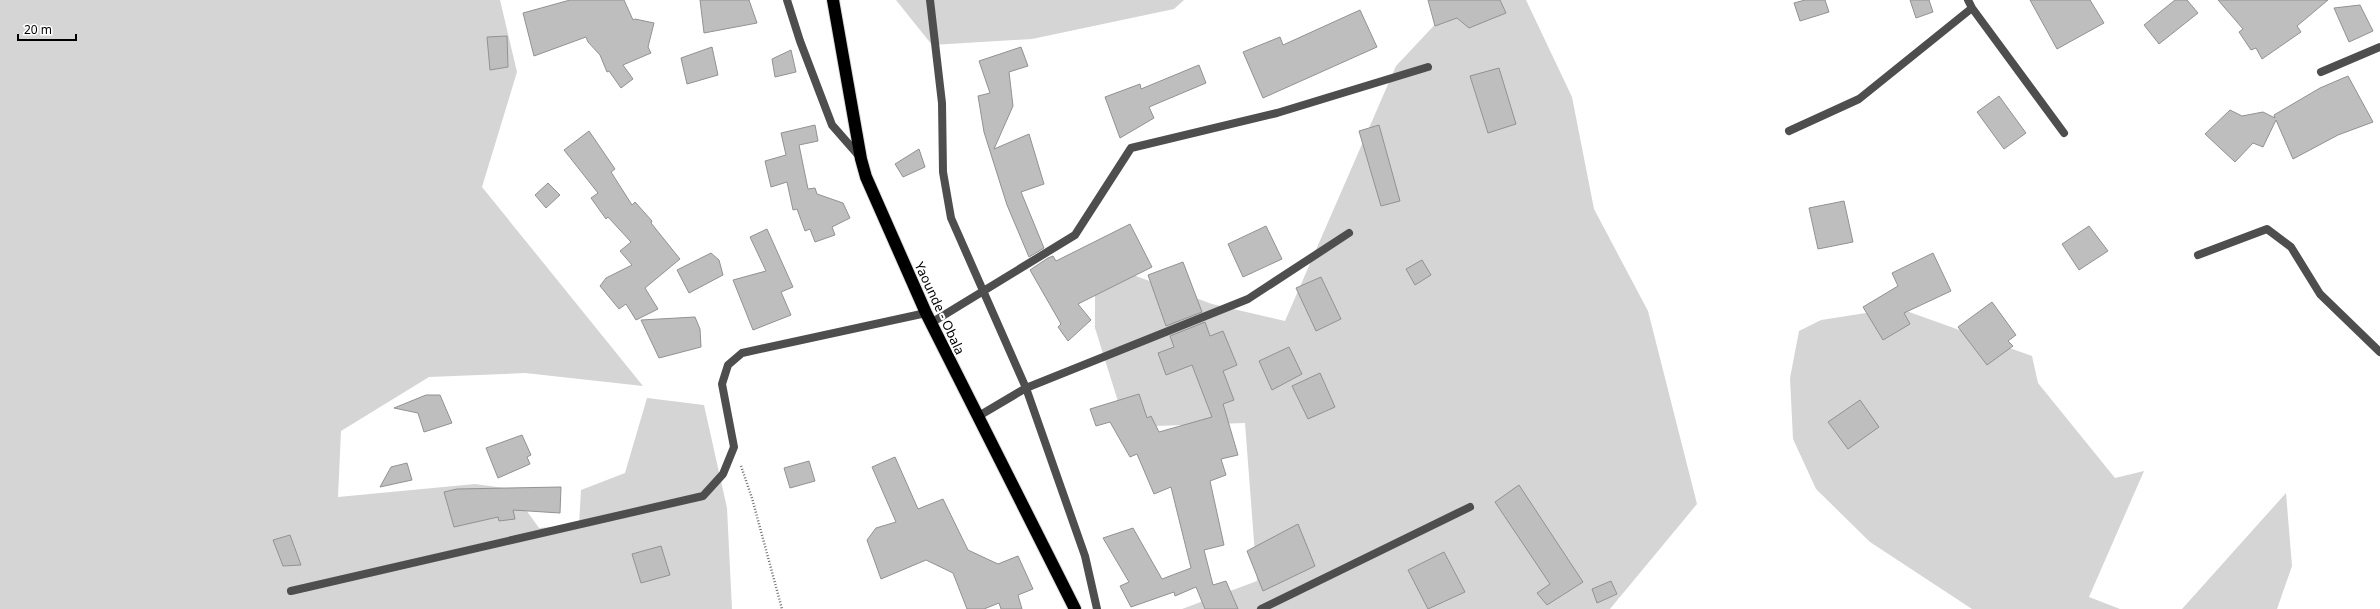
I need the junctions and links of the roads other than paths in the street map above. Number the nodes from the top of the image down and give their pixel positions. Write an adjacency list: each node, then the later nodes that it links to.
1 (787, 0): 11 (street)
2 (833, 0): 11 (highway, Yaounde - Obala)
3 (930, 0): 14 (street)
4 (1968, 0): 5 (street)
5 (1972, 8): 9 (street); 10 (street)
6 (2380, 47): 8 (street)
7 (1428, 67): 14 (street)
8 (2321, 72)
9 (1789, 131)
10 (2064, 133)
11 (861, 158): 15 (highway, Yaounde - Obala)
12 (1349, 233): 17 (street)
13 (2198, 255): 16 (street)
14 (982, 292): 15 (street); 17 (street)
15 (928, 318): 18 (highway, Yaounde - Obala); 20 (street)
16 (2380, 352)
17 (1026, 388): 18 (street); 22 (street)
18 (977, 417): 21 (highway, Yaounde - Obala)
19 (1470, 507): 23 (street)
20 (290, 591)
21 (1076, 609)
22 (1097, 609)
23 (1261, 609)

